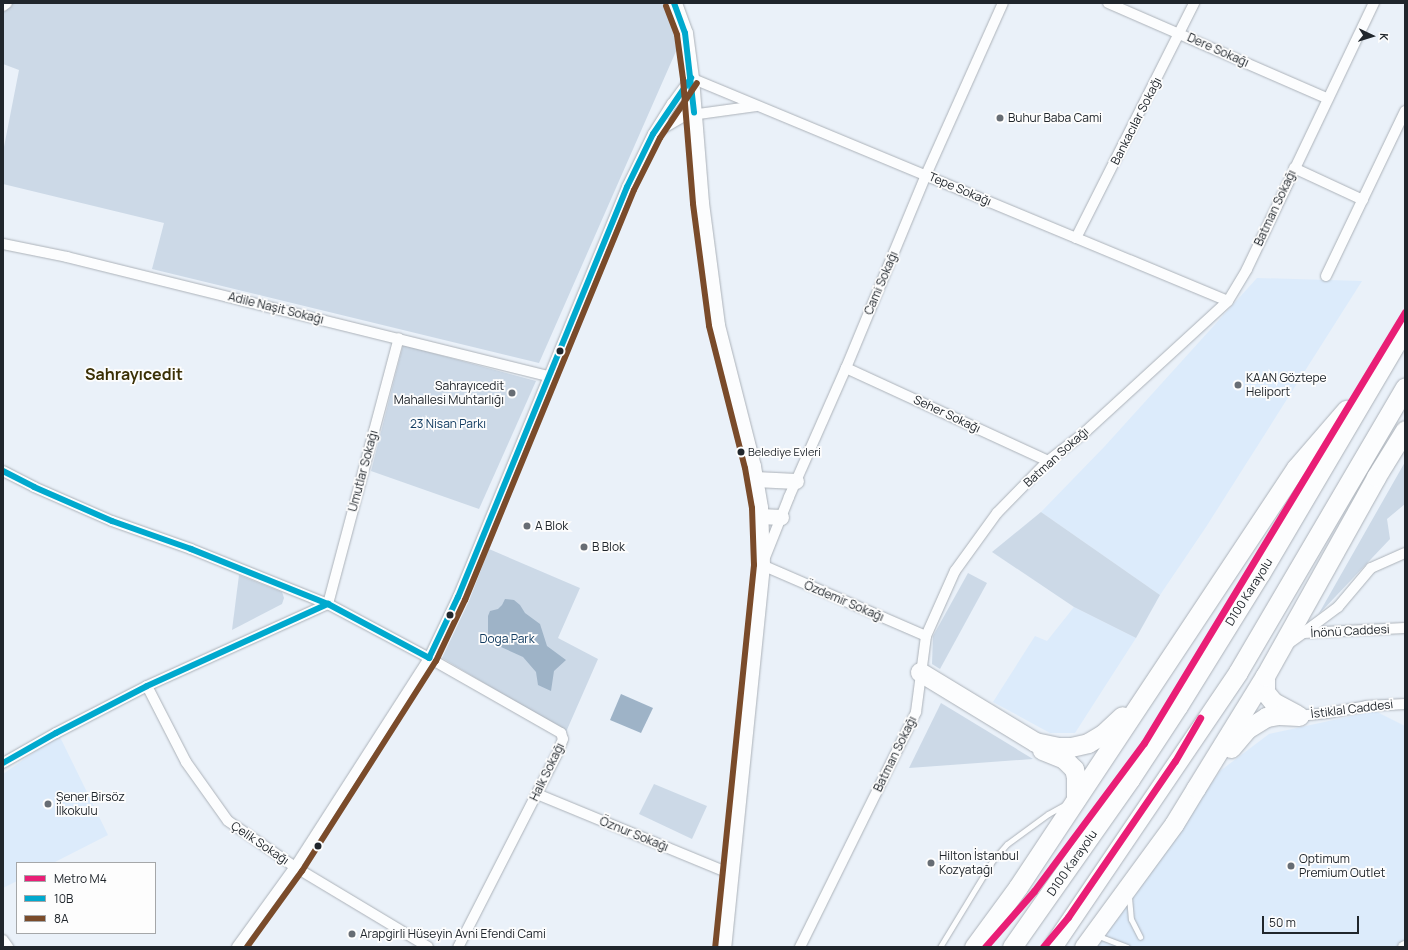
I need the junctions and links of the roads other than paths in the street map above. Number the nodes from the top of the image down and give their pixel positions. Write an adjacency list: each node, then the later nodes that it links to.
1 (7, 3): 7 (street)
2 (674, 3): 9 (street)
3 (1003, 3): 17 (street, Cami Sokağı)
4 (1108, 3): 8 (street, Dere Sokağı)
5 (1194, 3): 8 (street, Bankacılar Sokağı)
6 (1374, 3): 10 (street, Batman Sokağı)
7 (3, 6)
8 (1180, 34): 10 (street, Dere Sokağı); 19 (street, Bankacılar Sokağı)
9 (691, 78): 11 (street); 12 (street, Tepe Sokağı); 14 (street)
10 (1327, 98): 16 (street, Batman Sokağı)
11 (672, 104): 14 (street); 15 (street)
12 (757, 105): 14 (street); 17 (street, Tepe Sokağı)
13 (1405, 111): 18 (street)
14 (689, 115): 15 (street); 32 (street)
15 (653, 134): 27 (street)
16 (1294, 168): 18 (street); 22 (street, Batman Sokağı)
17 (926, 175): 19 (street, Tepe Sokağı); 25 (street, Cami Sokağı)
18 (1363, 200): 21 (street)
19 (1076, 238): 22 (street, Tepe Sokağı)
20 (3, 244): 24 (street, Adile Naşit Sokağı)
21 (1326, 276)
22 (1228, 301): 30 (street, Batman Sokağı)
23 (1405, 328): 26 (highway, D100 Karayolu)
24 (399, 338): 27 (street, Adile Naşit Sokağı); 38 (street, Umutlar Sokağı)
25 (846, 368): 30 (street, Seher Sokağı); 33 (street, Cami Sokağı)
26 (1378, 373): 47 (highway); 71 (highway, D100 Karayolu)
27 (548, 376): 43 (street)
28 (1405, 387): 72 (highway)
29 (1405, 430): 42 (highway)
30 (1048, 461): 41 (street, Batman Sokağı)
31 (3, 471): 38 (street)
32 (755, 479): 33 (street); 34 (street)
33 (796, 481): 35 (street, Cami Sokağı)
34 (760, 516): 35 (street); 37 (street)
35 (781, 517): 37 (street, Cami Sokağı)
36 (1405, 553): 40 (street)
37 (762, 566): 41 (street, Özdemir Sokağı); 58 (street)
38 (328, 604): 43 (street); 46 (street)
39 (1405, 628): 40 (street, İnönü Caddesi)
40 (1303, 633): 42 (street, İnönü Caddesi)
41 (926, 636): 45 (street, Batman Sokağı)
42 (1278, 652): 44 (highway)
43 (429, 658): 55 (street, Halk Sokağı); 57 (street)
44 (1265, 676): 48 (highway); 50 (highway)
45 (920, 677): 52 (highway); 68 (street, Batman Sokağı)
46 (147, 686): 53 (street); 57 (street, Çelik Sokağı)
47 (1145, 695): 52 (highway); 56 (highway)
48 (1251, 698): 51 (highway); 54 (highway)
49 (1405, 704): 50 (street, İstiklal Caddesi)
50 (1299, 716): 51 (highway)
51 (1247, 729): 54 (highway)
52 (1024, 739): 56 (highway)
53 (3, 763)
54 (1196, 788): 59 (highway)
55 (536, 794): 58 (street, Öznur Sokağı); 66 (street, Halk Sokağı)
56 (1076, 799): 69 (lane); 70 (highway)
57 (295, 867): 64 (street); 65 (street, Çelik Sokağı)
58 (731, 874): 67 (street)
59 (1130, 886): 60 (lane); 62 (highway)
60 (1140, 937)
61 (3, 940): 63 (street)
62 (1089, 941): 73 (lane)
63 (8, 947)
64 (237, 947)
65 (428, 947)
66 (458, 947)
67 (723, 947)
68 (800, 947)
69 (940, 947)
70 (974, 947)
71 (1012, 947)
72 (1052, 947)
73 (1127, 947)

